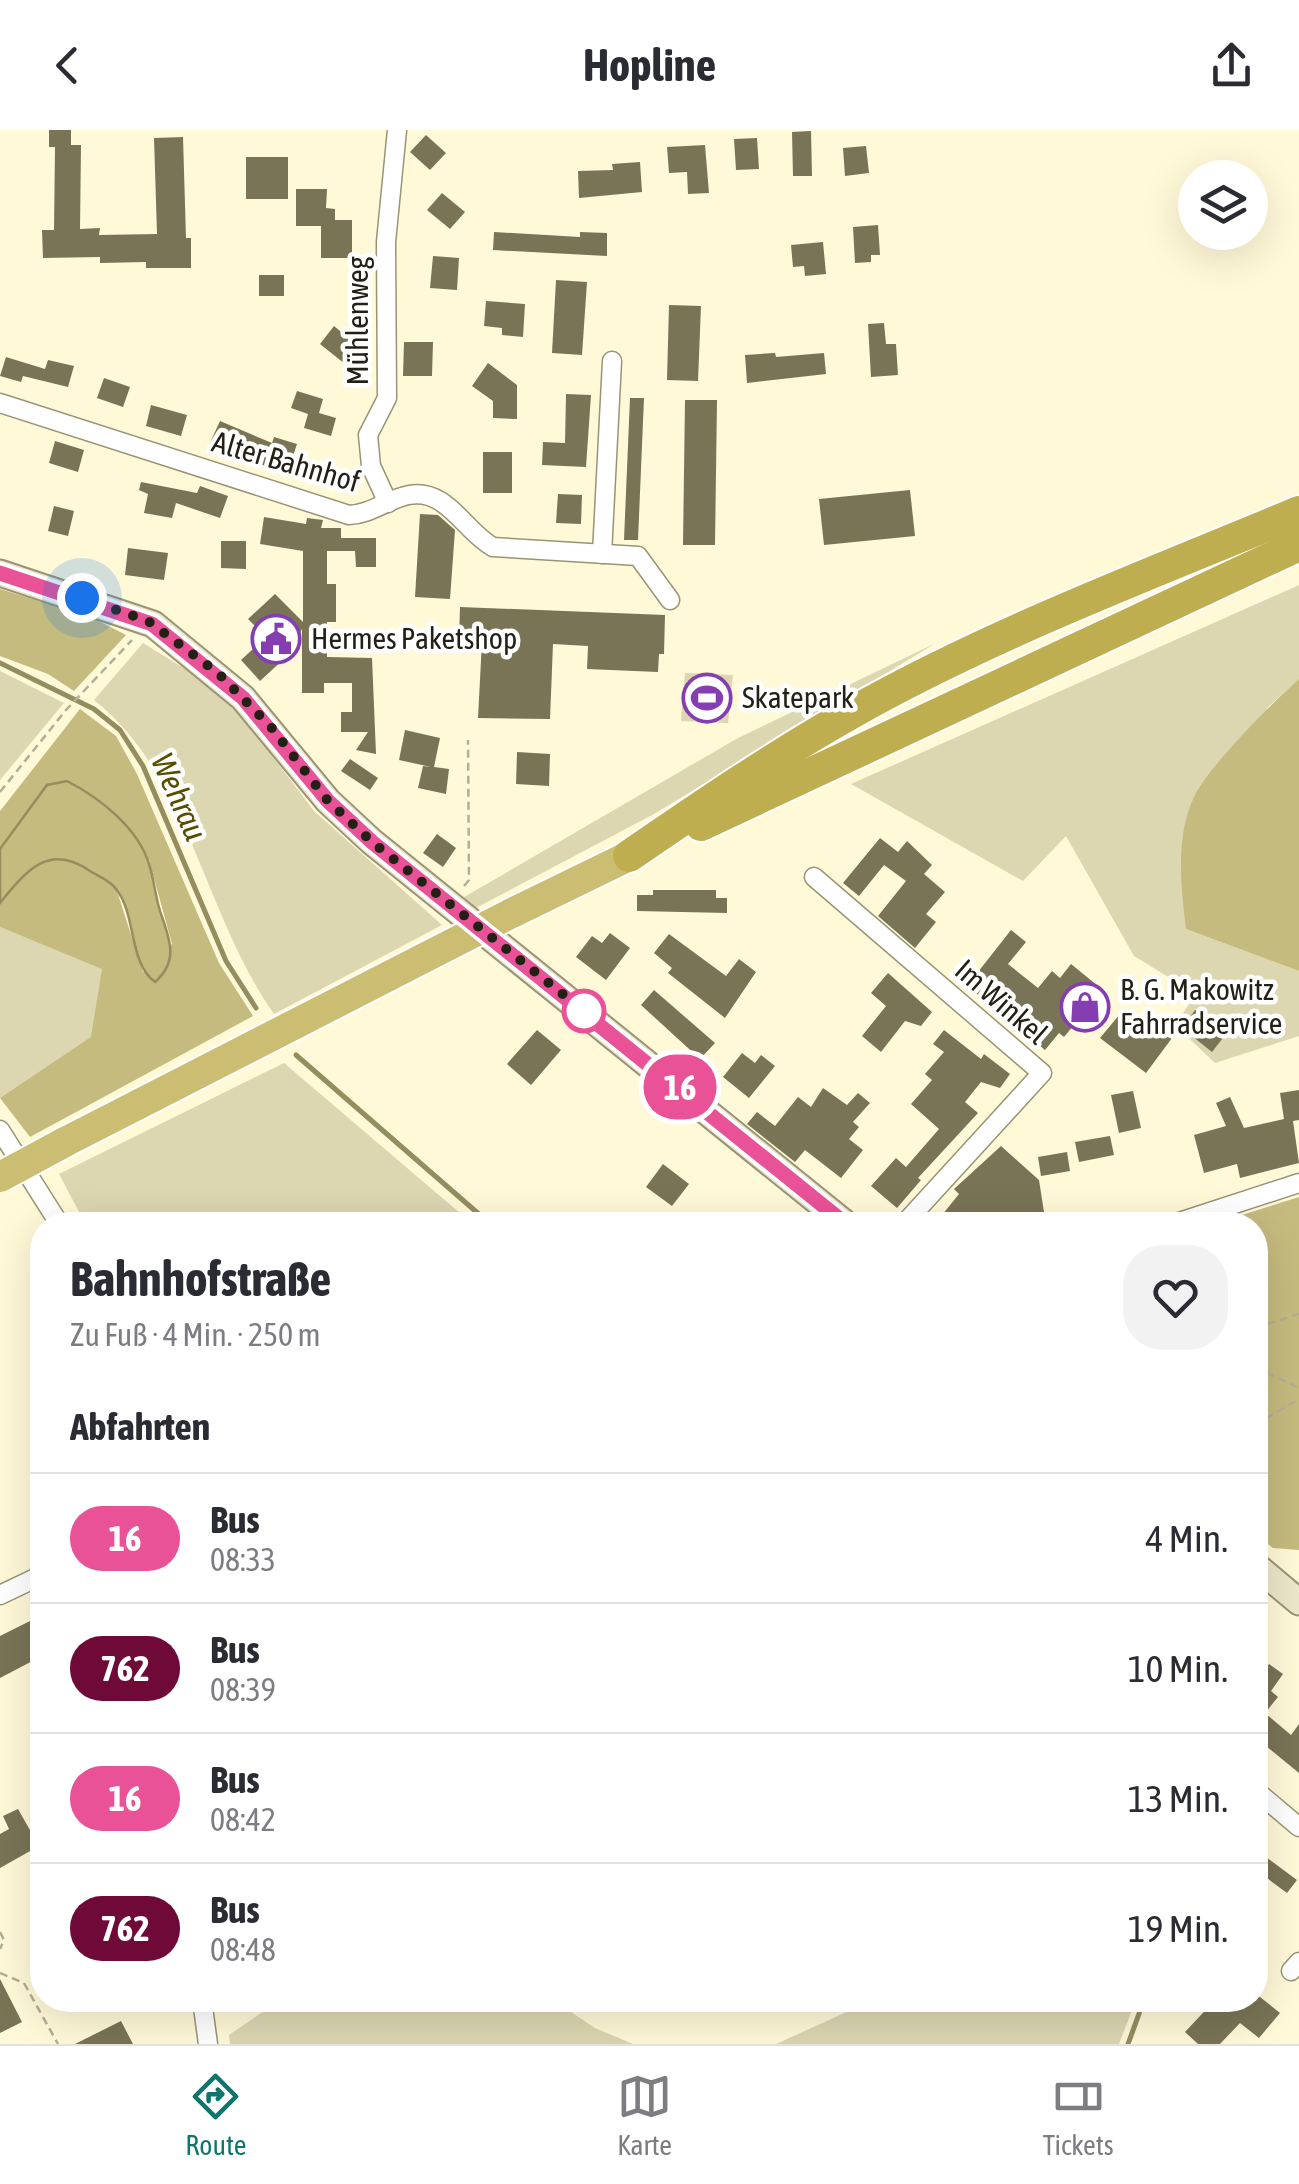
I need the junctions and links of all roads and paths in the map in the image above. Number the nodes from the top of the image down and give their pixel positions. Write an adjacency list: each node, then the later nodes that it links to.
1 (397, 130): 4 (street, Mühlenweg)
2 (612, 361): 7 (street)
3 (0, 404): 4 (street, Alter Bahnhof)
4 (388, 503): 7 (street, Alter Bahnhof)
5 (1299, 512): 13 (highway)
6 (1299, 546): 13 (highway)
7 (602, 554): 9 (street, Alter Bahnhof)
8 (0, 573): 10 (main road)
9 (670, 600)
10 (152, 624): 12 (path); 15 (main road)
11 (468, 740): 15 (path)
12 (0, 792)
13 (629, 856): 17 (highway, bridge)
14 (814, 878): 21 (street, Im Winkel)
15 (449, 906): 20 (main road)
16 (0, 1130): 19 (street)
17 (0, 1178)
18 (1299, 1183): 22 (street)
19 (52, 1212)
20 (830, 1212)
21 (915, 1212)
22 (1210, 1212)
23 (1299, 1314): 24 (path)
24 (1268, 1324)
25 (1268, 1373): 26 (path)
26 (1299, 1388)
27 (1299, 1399): 28 (path)
28 (1268, 1417)
29 (1268, 1576): 32 (main road)
30 (30, 1580): 31 (street)
31 (0, 1595)
32 (1299, 1602)
33 (1268, 1801): 34 (street)
34 (1299, 1827)
35 (0, 1932): 36 (path)
36 (0, 1949)
37 (0, 1973): 38 (path)
38 (30, 1993)
39 (40, 2012): 41 (path)
40 (204, 2012): 42 (street)
41 (58, 2044)
42 (208, 2044)

